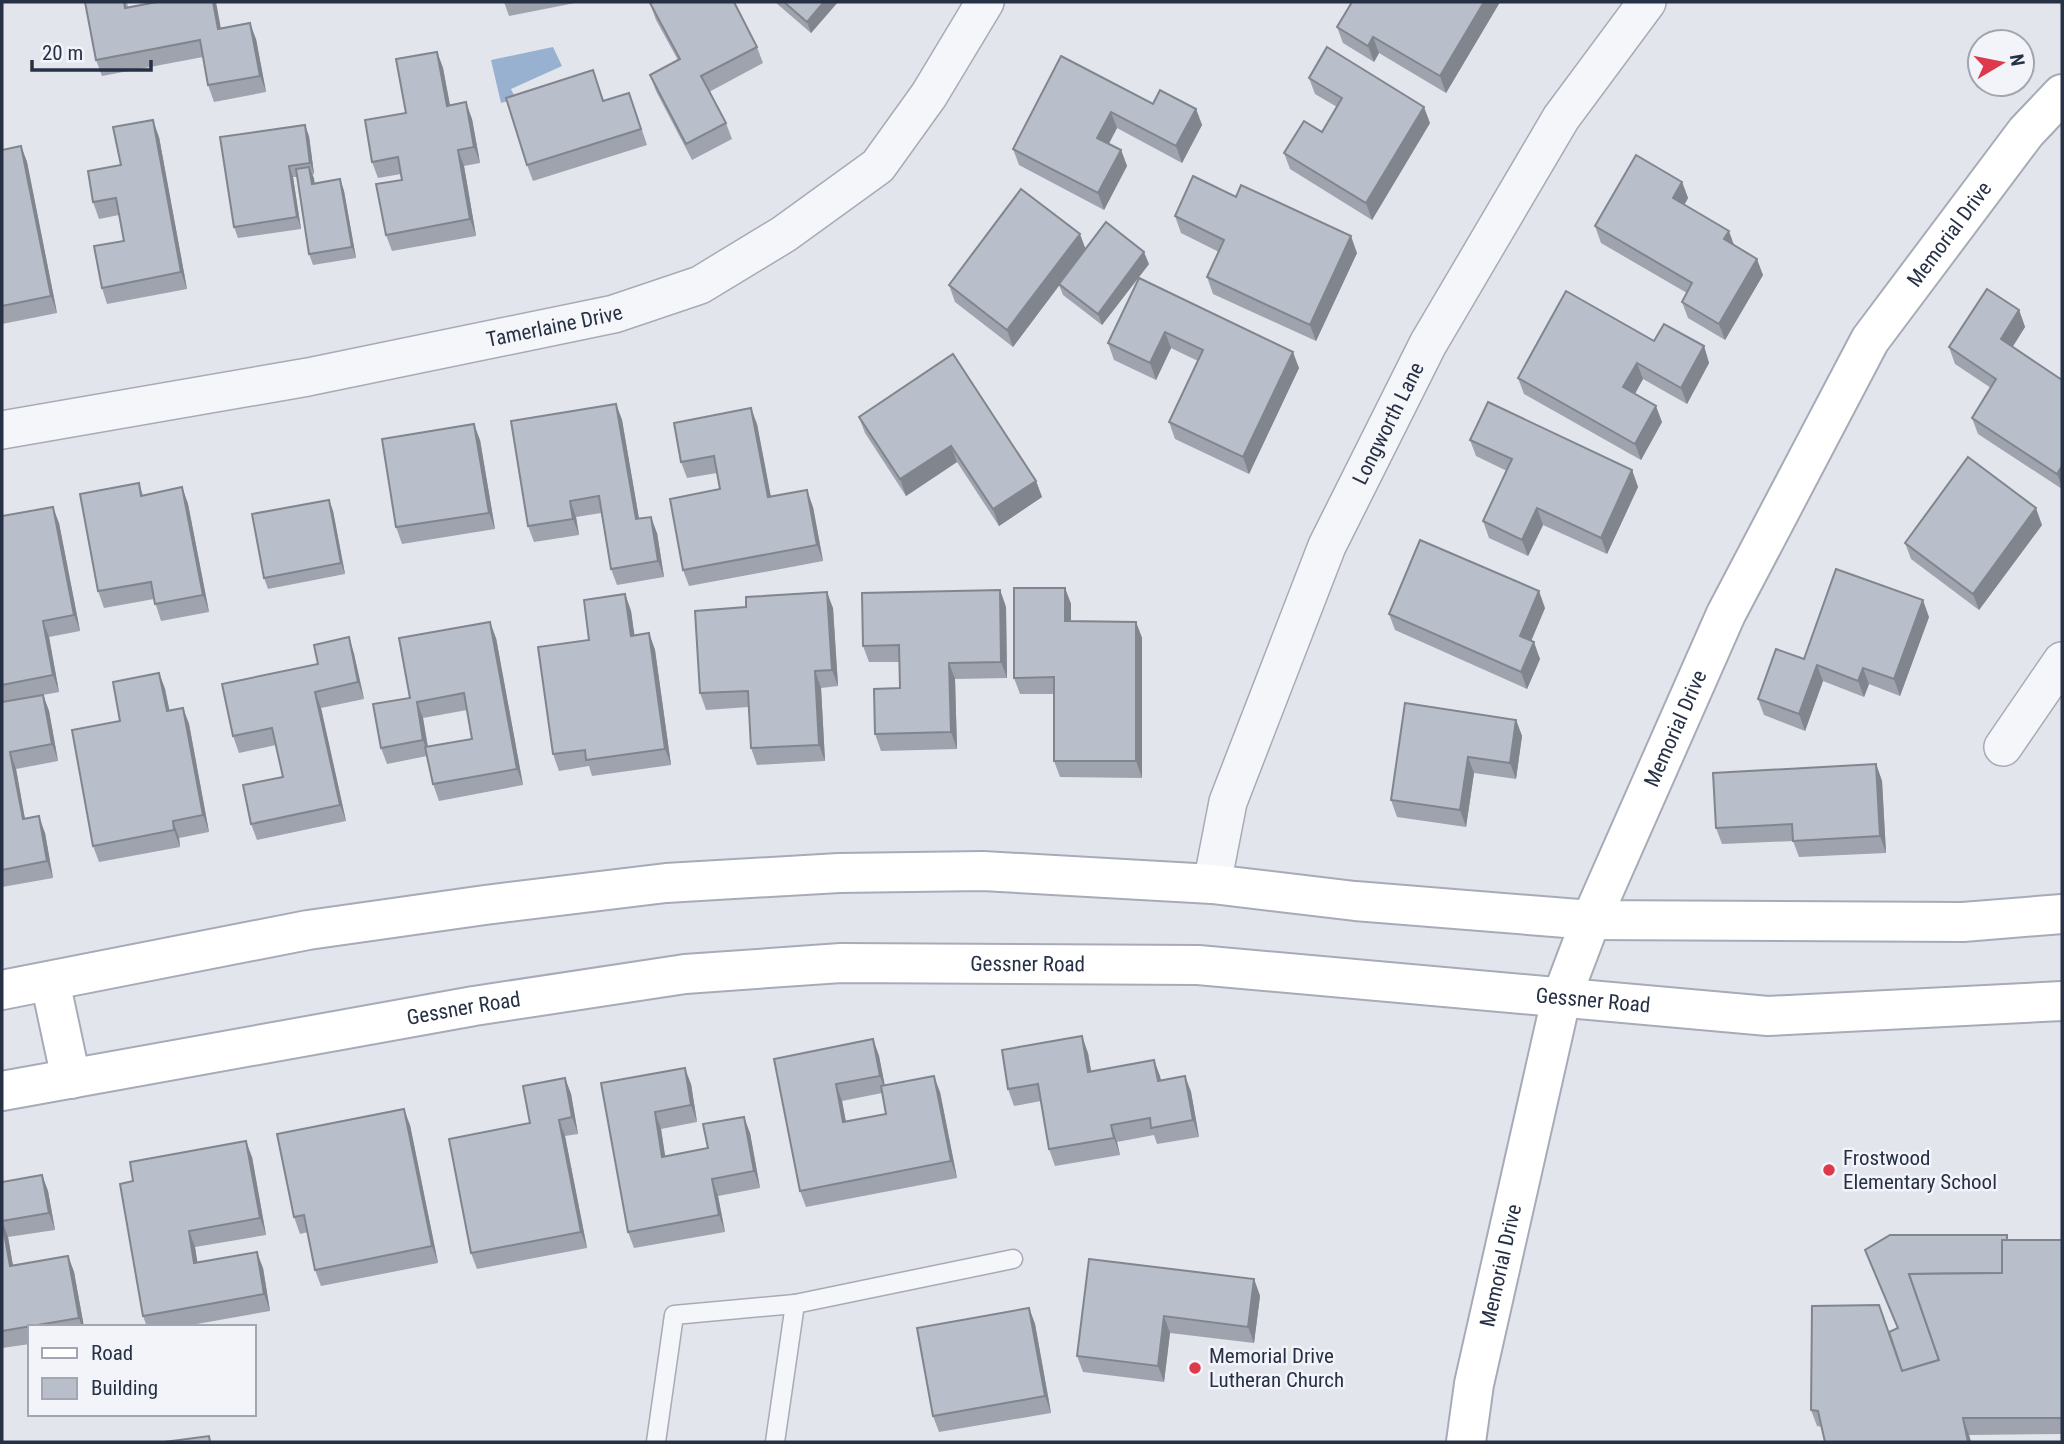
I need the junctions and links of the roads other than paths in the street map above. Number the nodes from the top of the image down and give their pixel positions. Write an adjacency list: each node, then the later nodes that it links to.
1 (985, 2): 4 (street, Tamerlaine Drive)
2 (1647, 2): 7 (street, Longworth Lane)
3 (2062, 93): 9 (main road, Memorial Drive)
4 (2, 430)
5 (2062, 661): 6 (street)
6 (2003, 747)
7 (1212, 884): 9 (main road); 10 (main road)
8 (2062, 914): 9 (main road)
9 (1591, 920): 12 (main road, Memorial Drive)
10 (50, 981): 11 (main road); 14 (main road)
11 (2, 990)
12 (1561, 999): 13 (main road, Gessner Road); 14 (main road, Gessner Road); 20 (main road, Memorial Drive)
13 (2062, 1001)
14 (71, 1079): 15 (main road, Gessner Road)
15 (2, 1091)
16 (1013, 1259): 17 (lane)
17 (794, 1304): 18 (lane); 19 (lane)
18 (656, 1442)
19 (775, 1442)
20 (1466, 1442)

